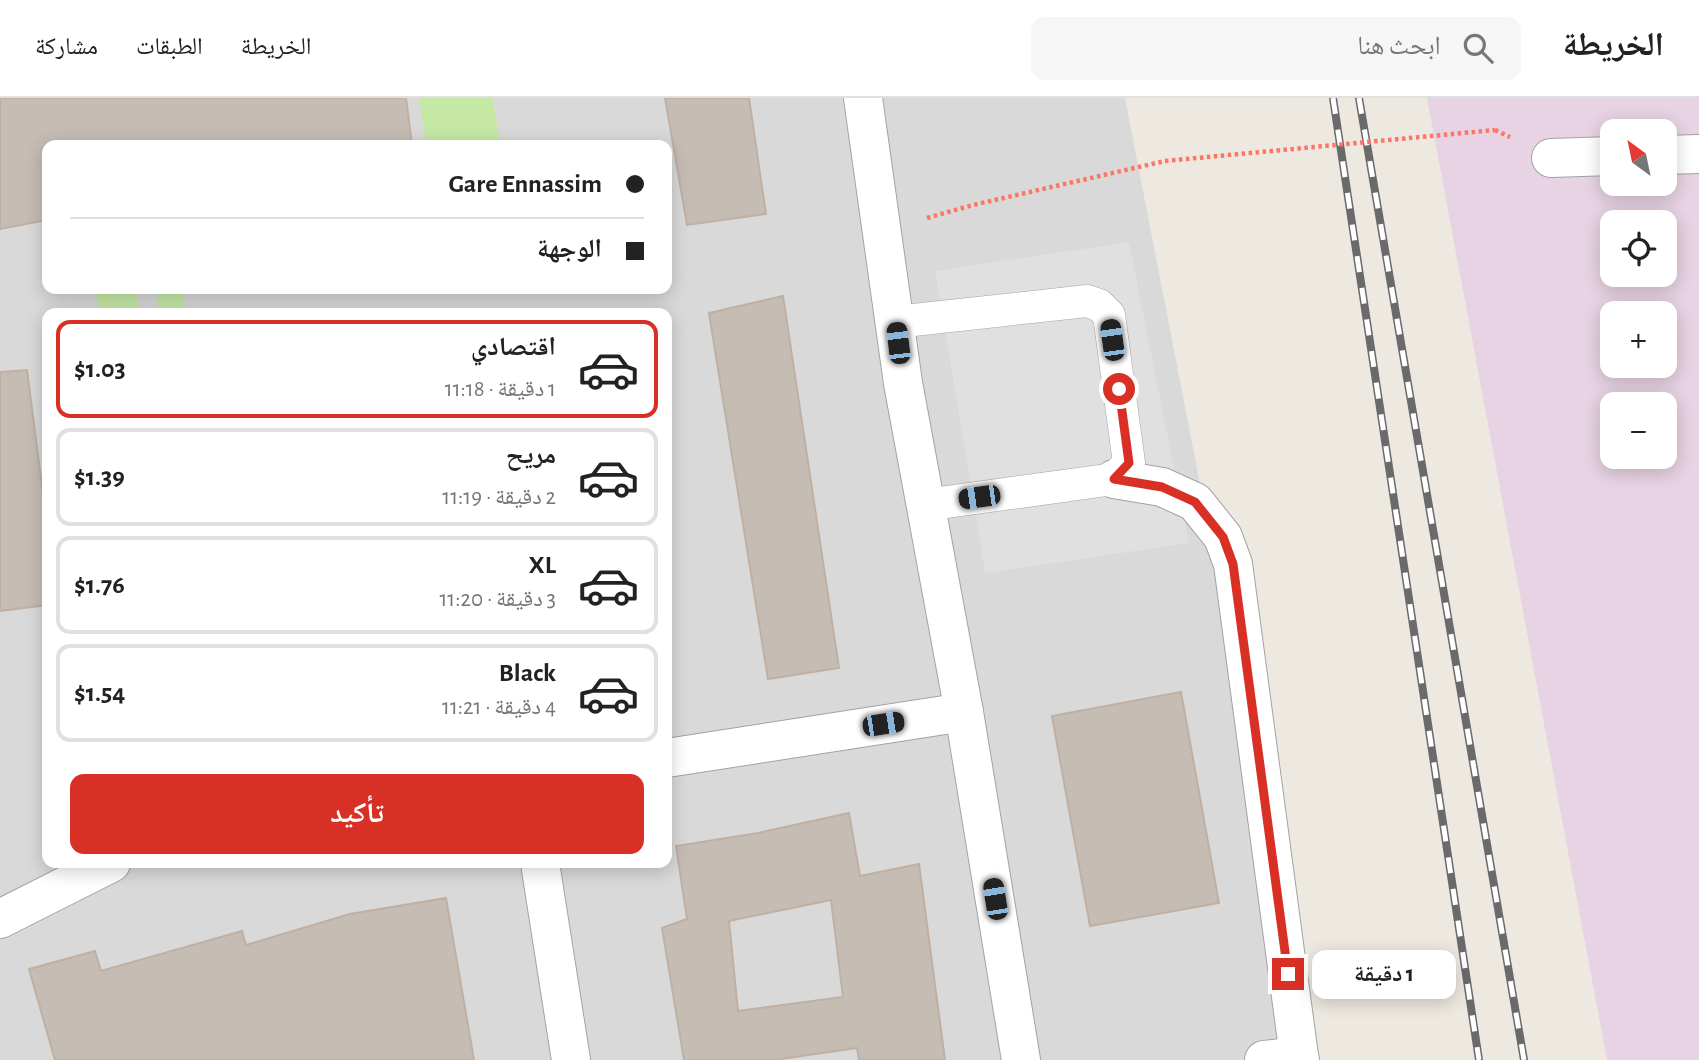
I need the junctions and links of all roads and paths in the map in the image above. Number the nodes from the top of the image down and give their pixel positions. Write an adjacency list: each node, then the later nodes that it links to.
1 (863, 98): 8 (street)
2 (1495, 130): 7 (path, bridge)
3 (1699, 154): 4 (street)
4 (1677, 155)
5 (1600, 156): 6 (street)
6 (1552, 158)
7 (973, 205)
8 (895, 322): 9 (lane); 10 (street)
9 (1114, 479): 10 (lane); 16 (street)
10 (925, 505): 11 (street)
11 (964, 712): 12 (street); 18 (street)
12 (672, 757)
13 (101, 868): 15 (street)
14 (541, 868): 17 (street)
15 (0, 919)
16 (1288, 1059)
17 (571, 1060)
18 (1021, 1060)

